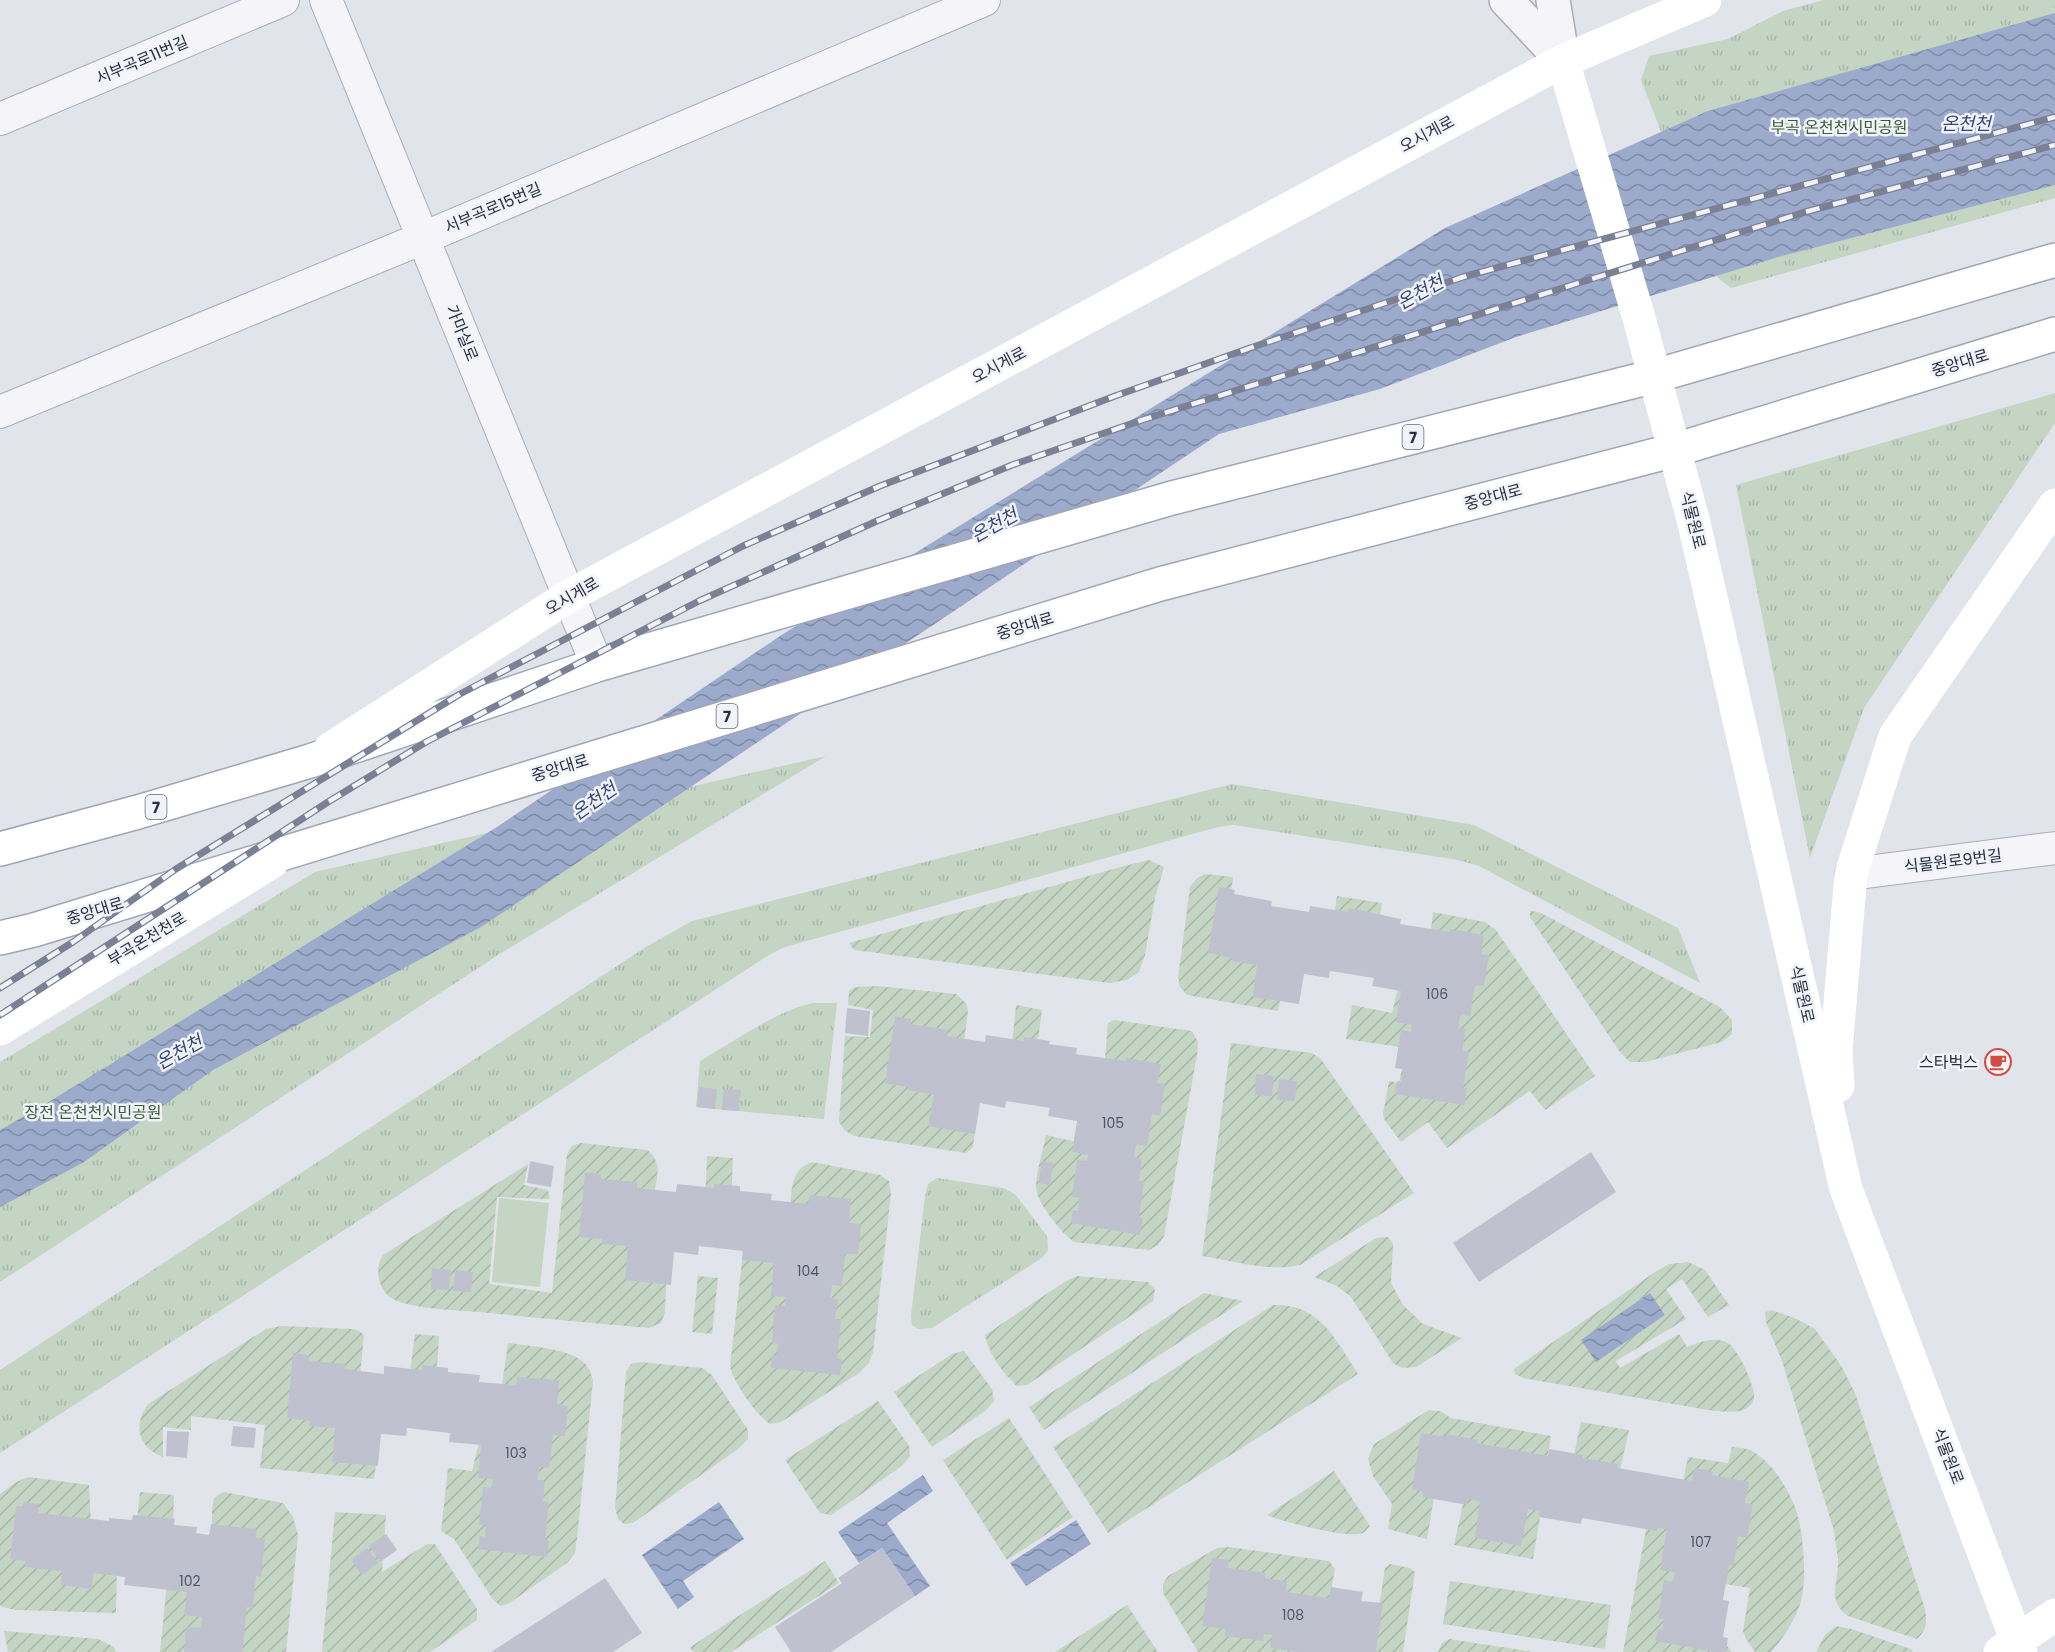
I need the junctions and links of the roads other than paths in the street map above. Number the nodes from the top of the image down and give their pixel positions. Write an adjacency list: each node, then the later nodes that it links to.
1 (283, 0): 8 (street, 서부곡로11번길)
2 (326, 0): 9 (street, 가마실로)
3 (984, 0): 9 (street, 서부곡로15번길)
4 (1506, 0): 7 (street)
5 (1553, 0): 7 (street)
6 (1705, 0): 7 (main road, 오시게로)
7 (1563, 61): 12 (main road, 식물원로); 16 (main road, 오시게로)
8 (0, 119)
9 (423, 238): 13 (street, 서부곡로15번길); 16 (street, 가마실로)
10 (2055, 260): 12 (main road, 7)
11 (2055, 334): 14 (main road, 중앙대로 / 7)
12 (1655, 376): 14 (main road, 식물원로); 17 (main road, 7)
13 (0, 412)
14 (1675, 450): 21 (main road, 중앙대로 / 7); 25 (main road, 식물원로)
15 (2055, 505): 22 (main road)
16 (569, 596): 17 (street, 가마실로); 18 (main road, 오시게로)
17 (597, 665): 18 (main road, 7)
18 (310, 761): 20 (main road, 7)
19 (2055, 848): 22 (street, 식물원로9번길)
20 (0, 849)
21 (293, 849): 23 (main road, 중앙대로 / 7); 24 (main road, 부곡온천천로)
22 (1851, 874): 25 (main road)
23 (0, 938)
24 (0, 1029)
25 (1846, 1190): 27 (main road, 식물원로)
26 (2055, 1615): 27 (main road)
27 (2013, 1648)

